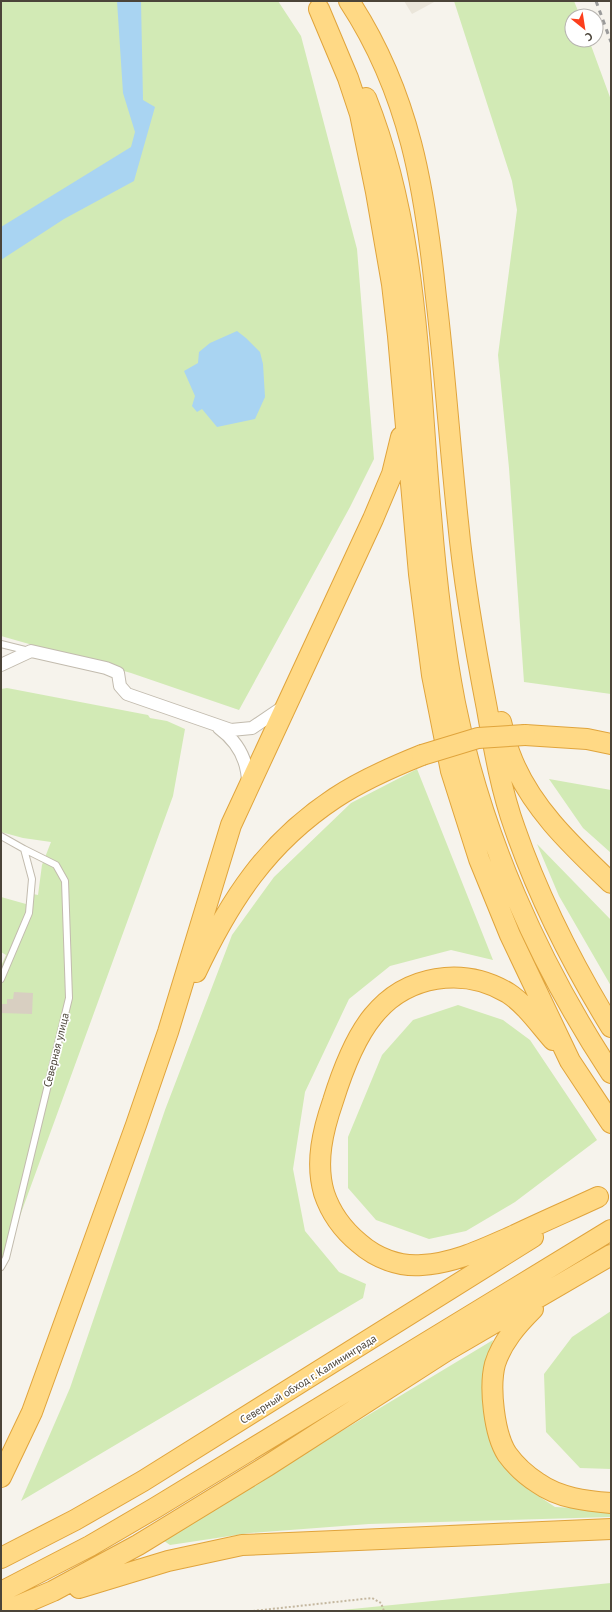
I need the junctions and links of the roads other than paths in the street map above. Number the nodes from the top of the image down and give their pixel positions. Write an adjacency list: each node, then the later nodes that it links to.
1 (350, 1): 4 (highway)
2 (316, 5): 3 (highway); 19 (highway)
3 (405, 414): 8 (highway); 18 (highway)
4 (472, 636): 14 (highway); 16 (highway)
5 (1, 644): 6 (lane)
6 (31, 651): 7 (street); 9 (street)
7 (1, 666)
8 (287, 704): 9 (street); 11 (highway)
9 (215, 725): 11 (street)
10 (611, 744): 17 (highway, bridge)
11 (248, 789): 17 (highway)
12 (1, 836): 13 (lane, Северная улица)
13 (24, 848): 15 (lane); 24 (lane, Северная улица)
14 (611, 883)
15 (1, 979)
16 (611, 1027)
17 (168, 1032): 26 (highway)
18 (570, 1061): 20 (highway); 21 (highway)
19 (611, 1073)
20 (611, 1124)
21 (606, 1192): 29 (highway, Северный обход г. Калининграда)
22 (611, 1230): 30 (highway)
23 (611, 1255): 25 (highway)
24 (1, 1267)
25 (550, 1292): 27 (highway); 30 (highway)
26 (1, 1476)
27 (611, 1503)
28 (611, 1529): 30 (highway)
29 (1, 1558)
30 (6, 1604)

